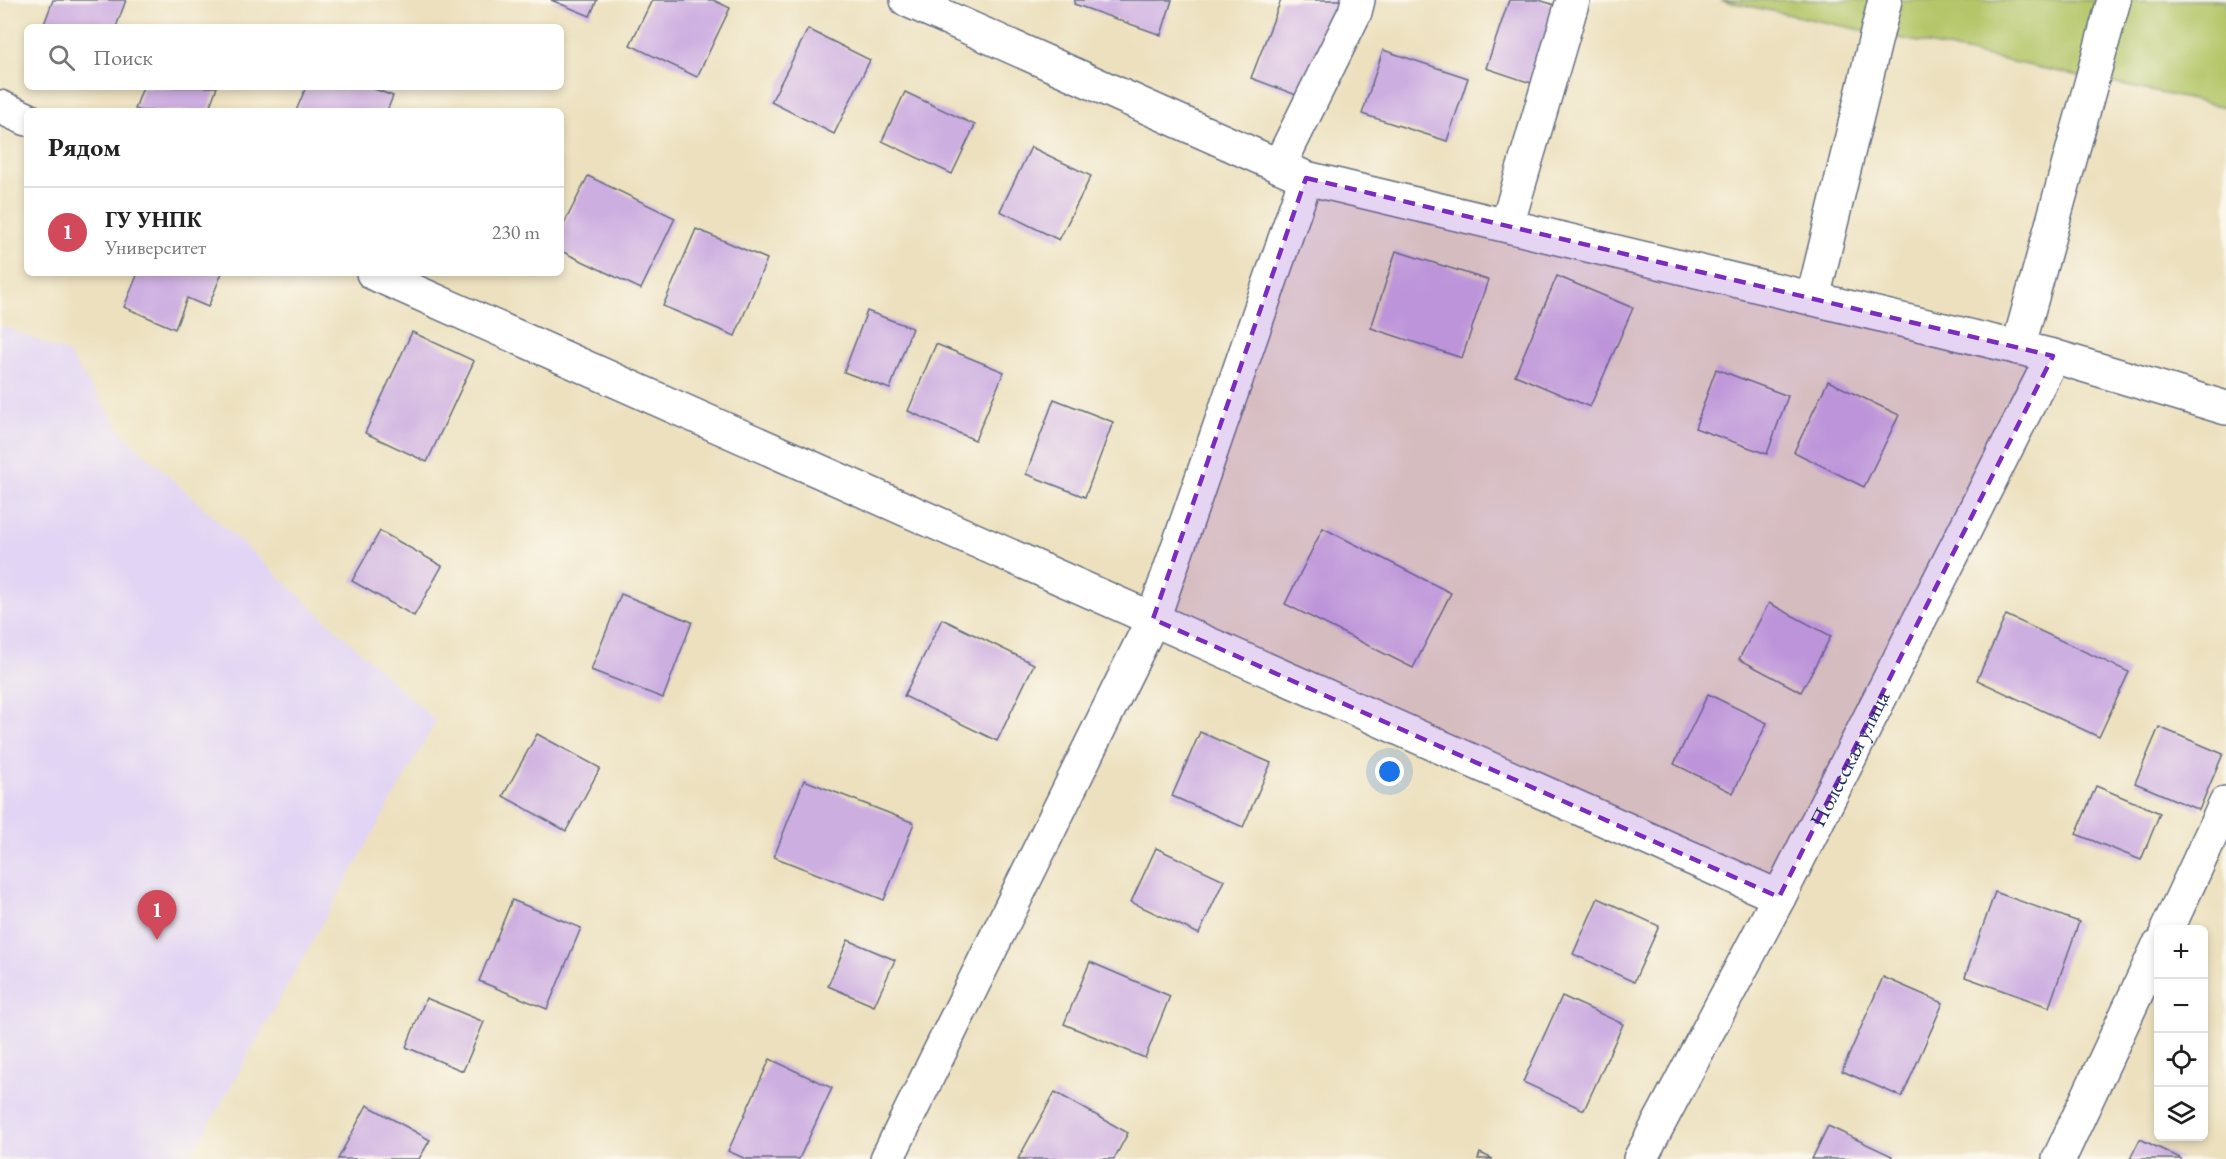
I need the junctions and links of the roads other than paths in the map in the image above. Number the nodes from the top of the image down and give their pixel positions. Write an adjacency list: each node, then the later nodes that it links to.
1 (907, 0): 8 (street)
2 (1358, 0): 8 (street)
3 (1573, 0): 9 (street)
4 (1885, 0): 11 (street)
5 (2114, 0): 12 (street)
6 (0, 107): 7 (street)
7 (24, 118)
8 (1293, 172): 9 (street); 15 (street)
9 (1507, 225): 11 (street)
10 (380, 276): 15 (street)
11 (1813, 298): 12 (street)
12 (2018, 348): 13 (street)
13 (2053, 356): 14 (street); 17 (street, Полесская улица)
14 (2226, 408)
15 (1154, 620): 17 (street); 20 (street)
16 (2226, 803): 18 (street)
17 (1779, 897): 21 (street, Полесская улица)
18 (2169, 925)
19 (2154, 956): 22 (street)
20 (887, 1159)
21 (1641, 1159)
22 (2059, 1159)

